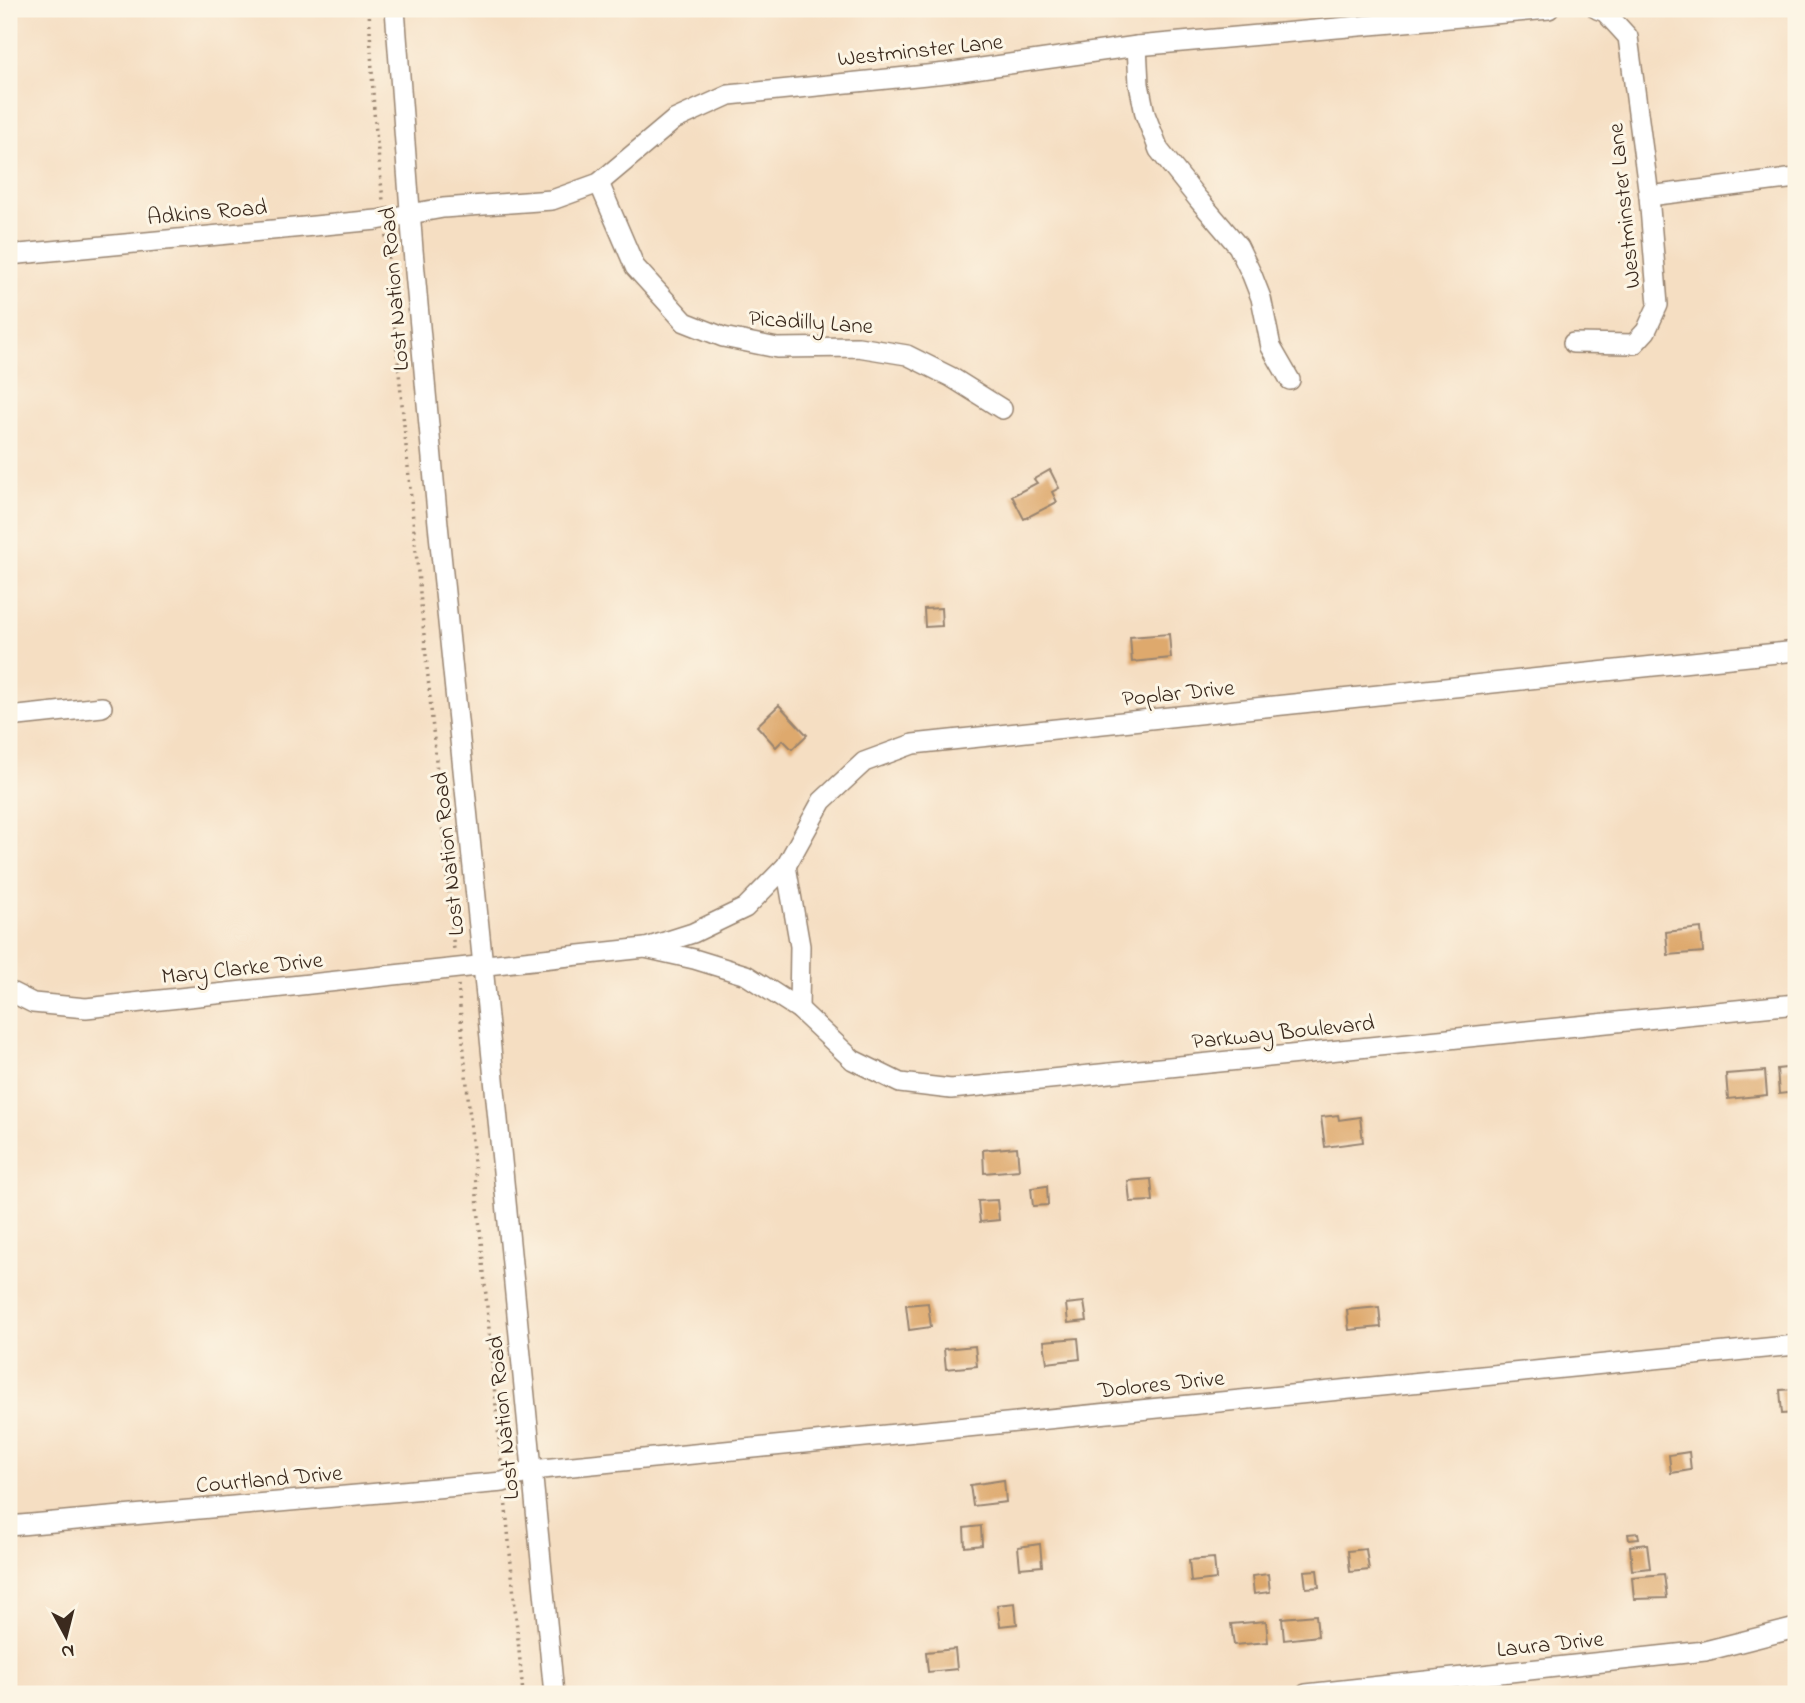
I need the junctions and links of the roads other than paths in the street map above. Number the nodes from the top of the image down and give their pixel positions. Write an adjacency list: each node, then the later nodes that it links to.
1 (394, 9): 8 (street, Lost Nation Road)
2 (1549, 9): 4 (street, Westminster Lane)
3 (1597, 9): 7 (street, Westminster Lane)
4 (1138, 46): 6 (street, Westminster Lane); 11 (street)
5 (1796, 178): 7 (street)
6 (599, 183): 8 (street, Westminster Lane); 12 (street, Picadilly Lane)
7 (1649, 196): 10 (street, Westminster Lane)
8 (410, 214): 9 (street, Adkins Road); 18 (street, Lost Nation Road)
9 (9, 254)
10 (1573, 343)
11 (1290, 380)
12 (1002, 409)
13 (1796, 651): 16 (street, Poplar Drive)
14 (102, 707): 15 (street)
15 (9, 717)
16 (786, 866): 17 (street, Poplar Drive); 21 (street)
17 (645, 948): 18 (street, Parkway Boulevard); 21 (street, Parkway Boulevard)
18 (483, 965): 19 (street, Mary Clarke Drive); 23 (street, Lost Nation Road)
19 (9, 991)
20 (1796, 1004): 21 (street, Parkway Boulevard)
21 (799, 1009)
22 (1796, 1345): 23 (street, Dolores Drive)
23 (531, 1470): 24 (street, Courtland Drive); 26 (street, Lost Nation Road)
24 (9, 1527)
25 (1796, 1628): 27 (street, Laura Drive)
26 (554, 1694)
27 (1306, 1694)

